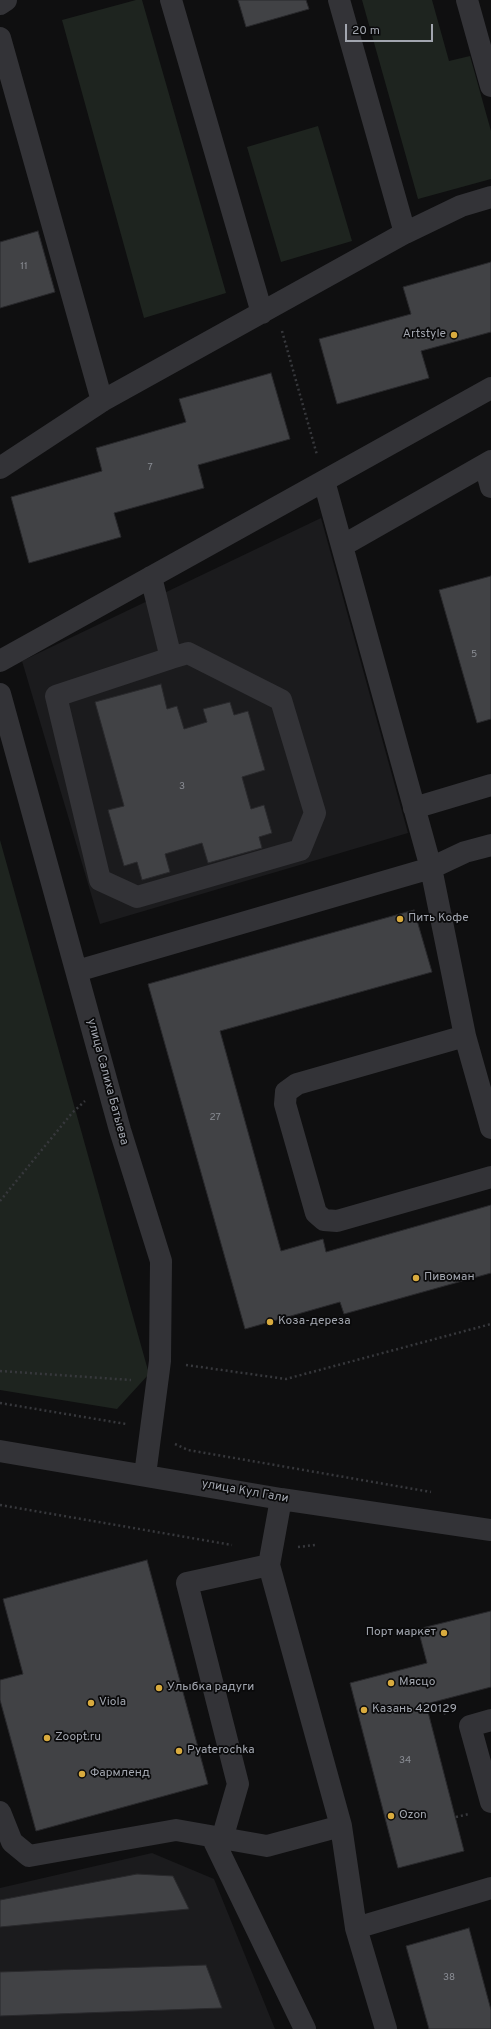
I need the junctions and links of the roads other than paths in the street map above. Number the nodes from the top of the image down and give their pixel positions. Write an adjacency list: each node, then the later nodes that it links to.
1 (6, 0): 5 (street)
2 (171, 0): 10 (street)
3 (339, 0): 9 (street)
4 (467, 0): 7 (street)
5 (0, 4)
6 (0, 38): 12 (street)
7 (491, 86)
8 (491, 197): 9 (street)
9 (405, 233): 10 (street)
10 (262, 313): 12 (street)
11 (491, 388): 15 (street)
12 (102, 401): 14 (street)
13 (488, 463): 16 (street); 17 (street)
14 (0, 468)
15 (324, 481): 17 (street); 18 (street)
16 (491, 487)
17 (342, 546): 23 (street)
18 (151, 577): 19 (street); 20 (street)
19 (171, 658): 19 (street)
20 (0, 661)
21 (0, 694): 26 (street, улица Салиха Батыева)
22 (491, 785): 23 (street)
23 (414, 808): 25 (street)
24 (491, 845): 25 (street)
25 (431, 868): 26 (street); 27 (street)
26 (77, 970): 31 (street, улица Салиха Батыева)
27 (465, 1036): 28 (street); 29 (street)
28 (491, 1128)
29 (491, 1177)
30 (0, 1451): 31 (street, улица Кул Гали)
31 (144, 1475): 32 (street, улица Кул Гали)
32 (281, 1499): 33 (street, улица Кул Гали); 34 (street)
33 (491, 1530)
34 (270, 1558): 38 (street); 39 (street)
35 (491, 1720): 36 (street)
36 (491, 1802)
37 (0, 1812): 39 (street)
38 (341, 1826): 39 (street); 41 (street)
39 (217, 1838): 42 (street)
40 (491, 1888): 41 (street)
41 (356, 1928): 43 (street)
42 (305, 2029)
43 (386, 2029)

